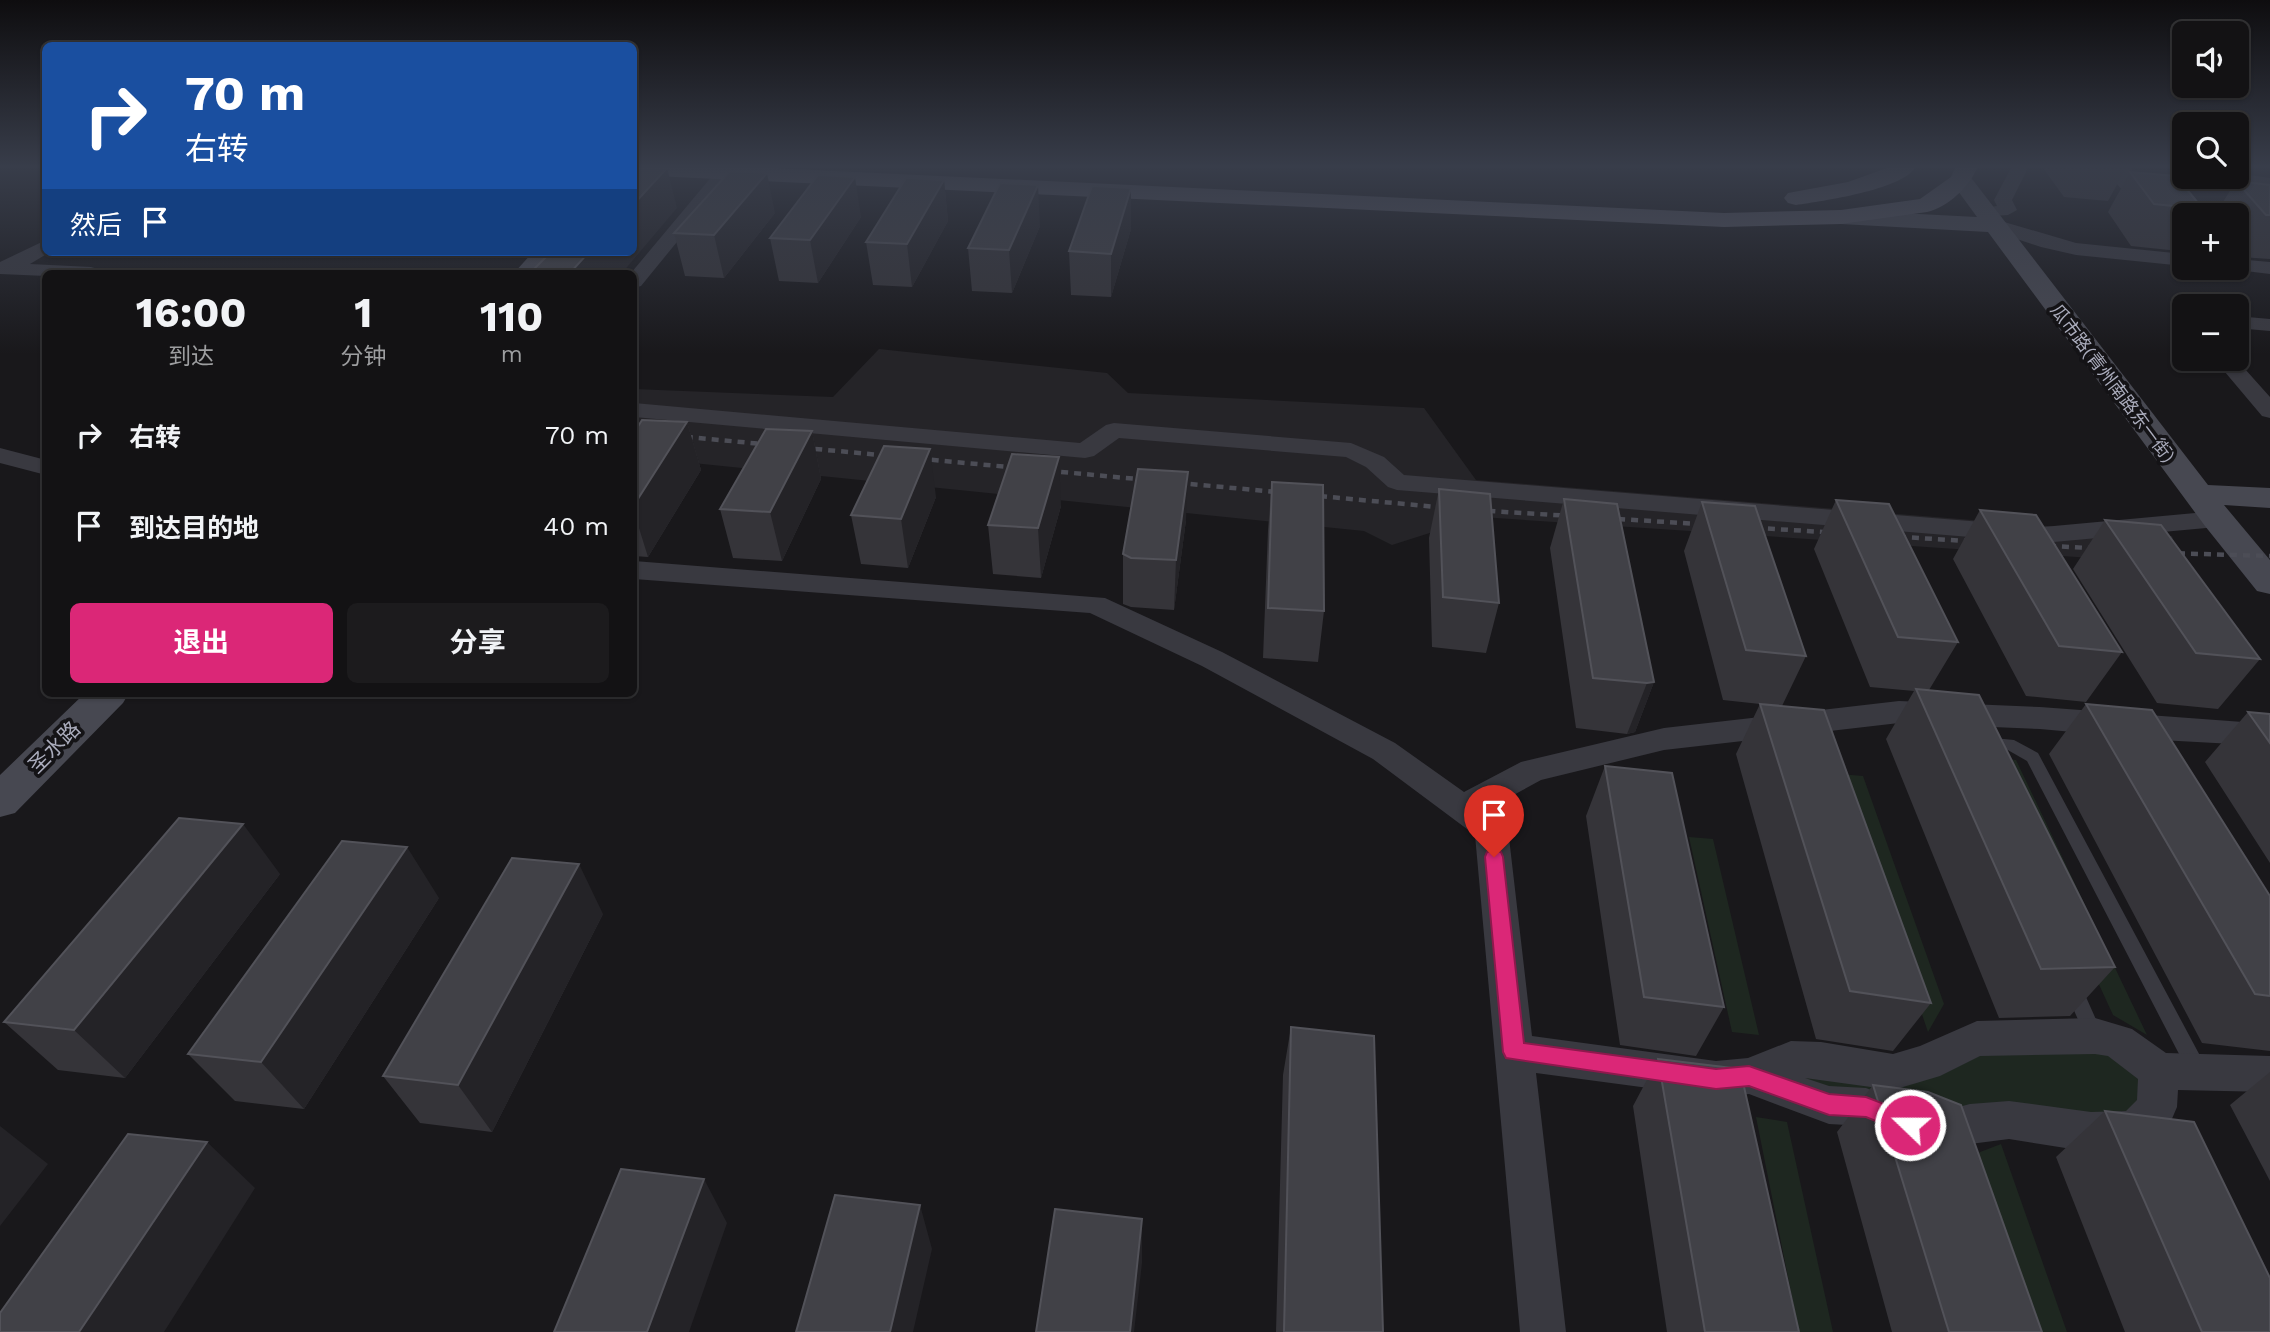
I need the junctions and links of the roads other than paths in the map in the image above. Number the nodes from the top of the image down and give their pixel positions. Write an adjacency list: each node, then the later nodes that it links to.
1 (677, 230): 14 (street)
2 (1998, 230): 23 (street, 瓜市路(青州南路东一街))
3 (2017, 230): 7 (street)
4 (42, 248): 10 (street)
5 (91, 256): 11 (street)
6 (543, 256): 12 (street)
7 (2172, 259)
8 (2249, 266): 9 (street)
9 (2270, 268)
10 (3, 269): 13 (street)
11 (69, 270)
12 (530, 270)
13 (42, 271)
14 (637, 278)
15 (2249, 323): 16 (street)
16 (2270, 325)
17 (2235, 371): 19 (street)
18 (637, 410): 23 (street)
19 (2270, 411)
20 (0, 454): 21 (street)
21 (42, 467)
22 (2270, 498): 23 (street)
23 (2207, 506): 25 (street, 瓜市路(青州南路东一街))
24 (637, 570): 30 (street)
25 (2270, 583)
26 (105, 697): 29 (street, 圣水路)
27 (2270, 735): 30 (street)
28 (1965, 744): 35 (lane)
29 (0, 801)
30 (1462, 808): 33 (street)
31 (2066, 973): 32 (lane)
32 (2095, 1036): 34 (street); 37 (street)
33 (1514, 1052): 37 (street); 38 (street)
34 (2159, 1071): 35 (street); 37 (street)
35 (2199, 1072): 36 (street)
36 (2270, 1074)
37 (1749, 1076)
38 (1543, 1332)

